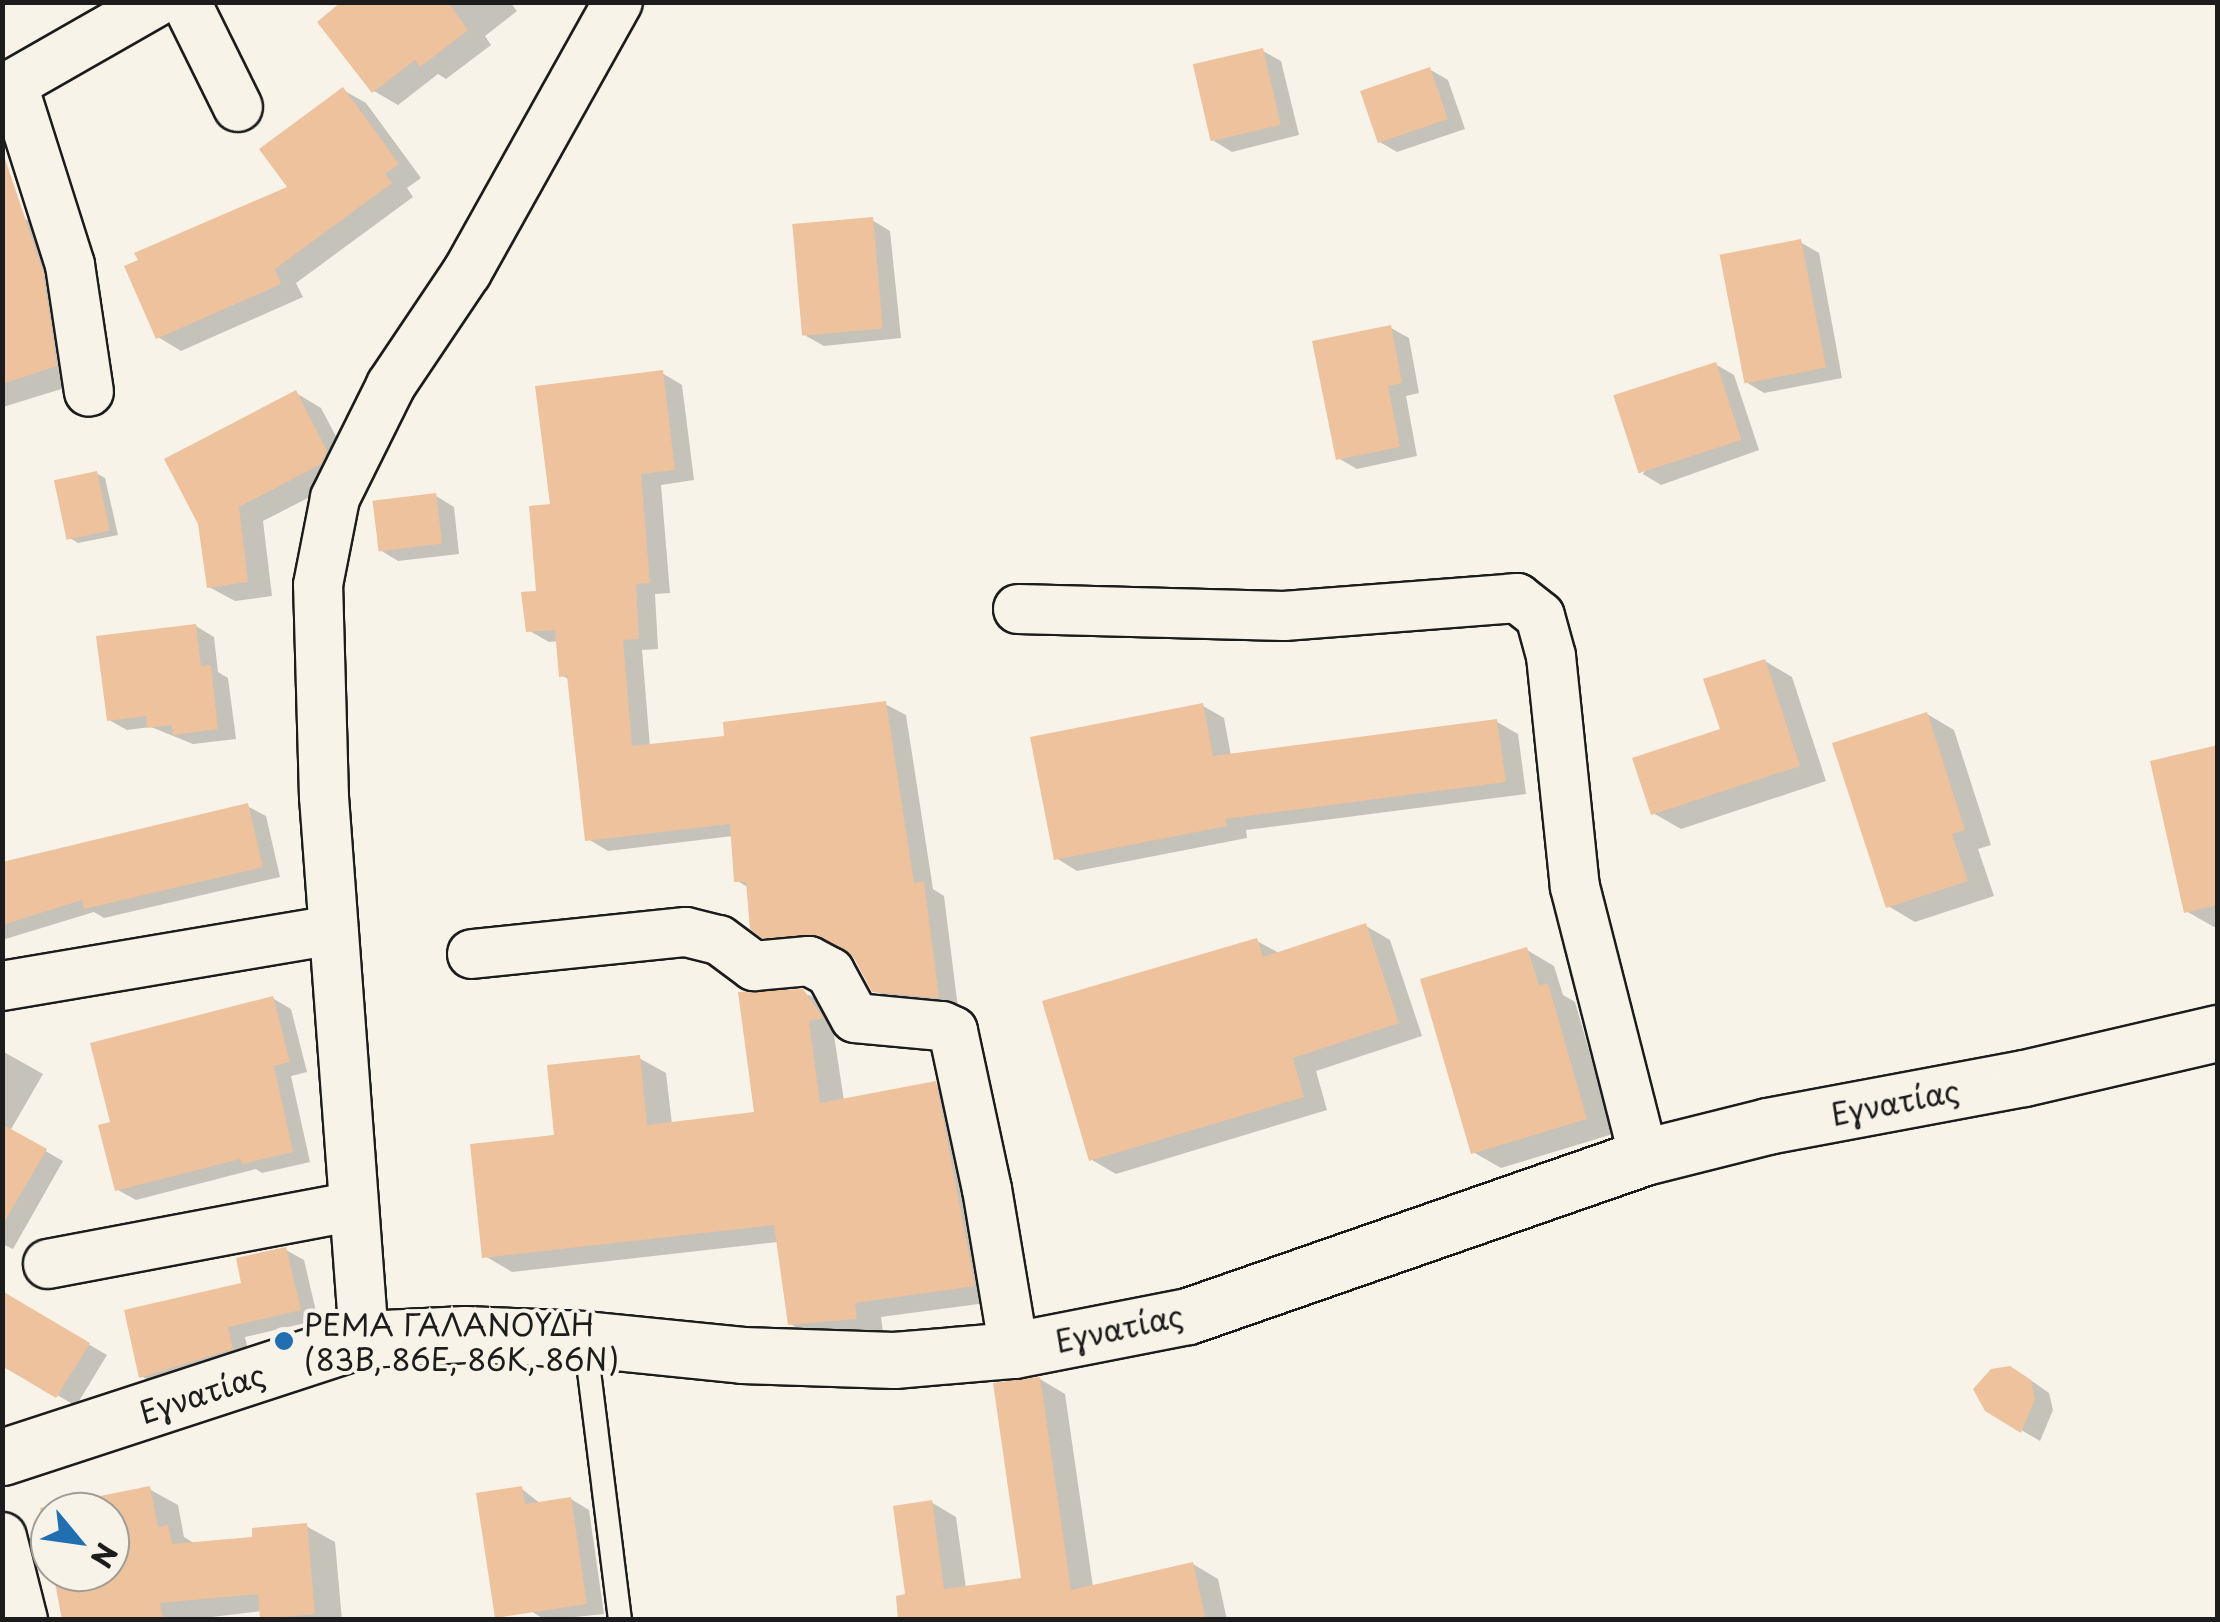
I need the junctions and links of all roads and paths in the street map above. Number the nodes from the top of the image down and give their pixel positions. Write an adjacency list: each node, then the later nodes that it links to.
1 (156, 2): 4 (street)
2 (186, 2): 5 (street)
3 (618, 2): 8 (street)
4 (8, 88): 6 (street)
5 (238, 106)
6 (88, 392)
7 (1018, 609): 12 (street)
8 (333, 930): 10 (street); 13 (street)
9 (472, 954): 17 (street)
10 (2, 986)
11 (2218, 1034): 12 (street, Εγνατίας)
12 (1644, 1157): 17 (street, Εγνατίας)
13 (352, 1207): 14 (street); 15 (street)
14 (48, 1264)
15 (364, 1339): 16 (street, Εγνατίας); 18 (street, Εγνατίας)
16 (585, 1339): 17 (street, Εγνατίας); 21 (lane)
17 (1014, 1350)
18 (2, 1457)
19 (2, 1537): 20 (street)
20 (24, 1620)
21 (620, 1620)

